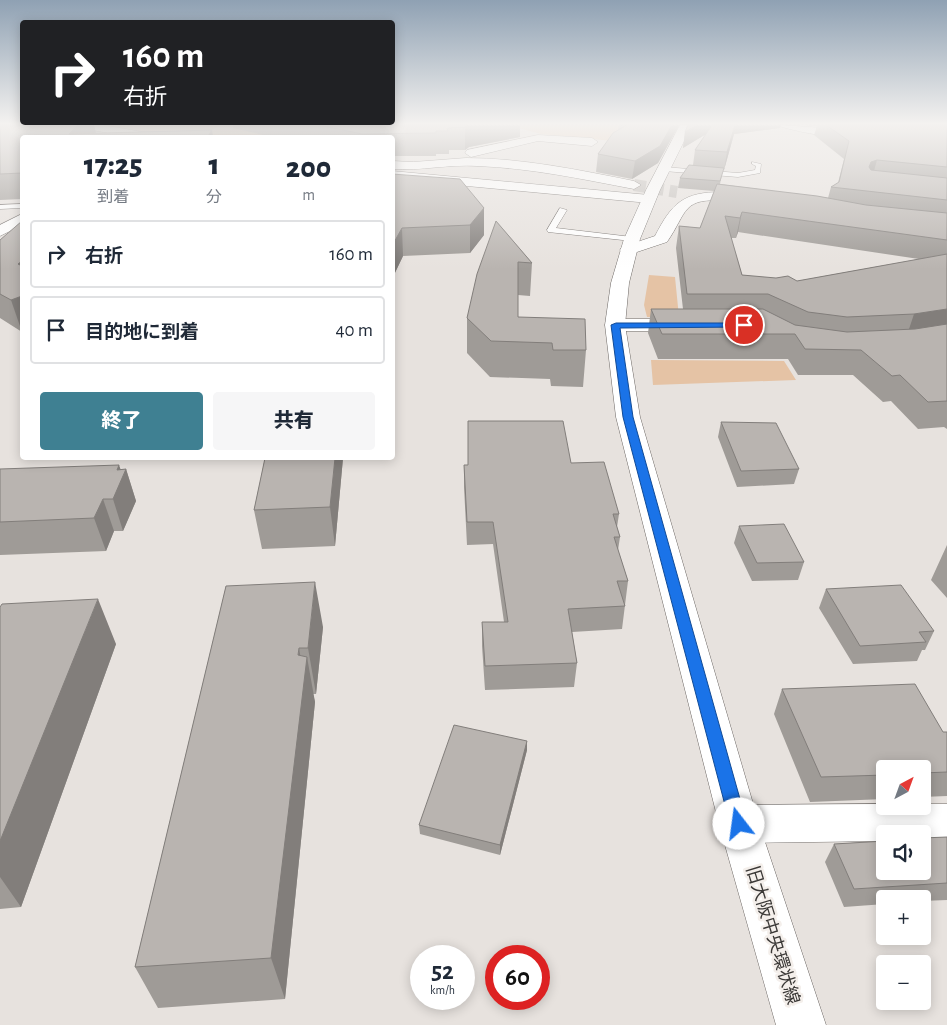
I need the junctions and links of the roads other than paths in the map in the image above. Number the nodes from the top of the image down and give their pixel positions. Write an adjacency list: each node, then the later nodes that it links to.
1 (557, 173): 6 (street)
2 (672, 173): 5 (street, 旧大阪中央環状線)
3 (752, 173): 5 (lane)
4 (395, 175): 6 (street)
5 (670, 181): 6 (street, 旧大阪中央環状線); 7 (street)
6 (642, 192): 14 (street, 旧大阪中央環状線)
7 (705, 197): 8 (street); 14 (street)
8 (766, 203)
9 (20, 206): 10 (lane)
10 (0, 207)
11 (563, 210): 14 (lane)
12 (20, 220): 13 (street)
13 (0, 230)
14 (630, 245): 15 (street, 旧大阪中央環状線)
15 (616, 325): 16 (street); 18 (street, 旧大阪中央環状線)
16 (706, 325)
17 (947, 822): 18 (street)
18 (739, 824): 19 (street, 旧大阪中央環状線)
19 (801, 1025)

